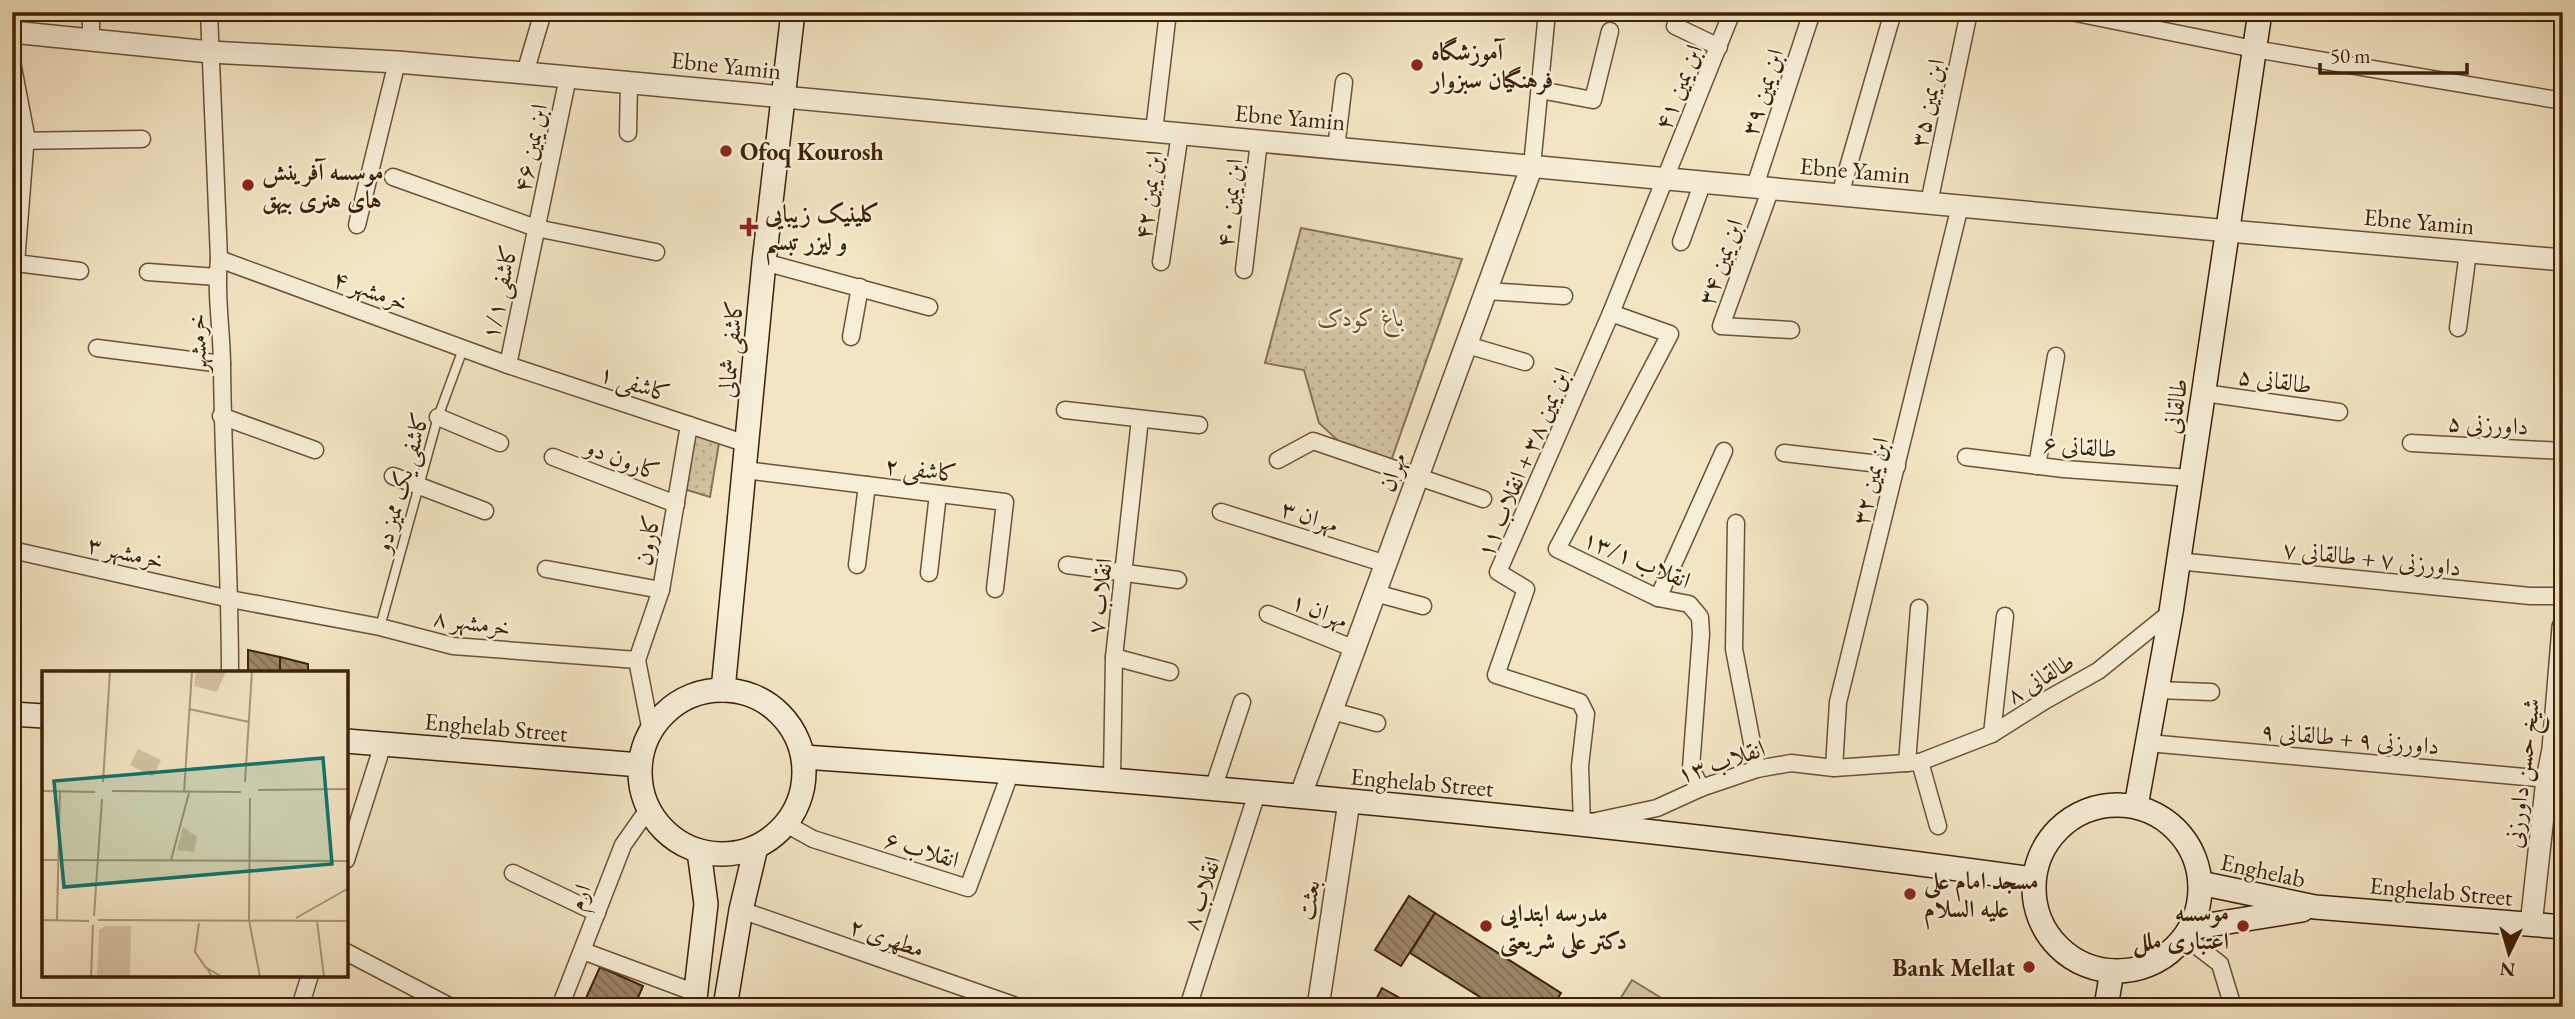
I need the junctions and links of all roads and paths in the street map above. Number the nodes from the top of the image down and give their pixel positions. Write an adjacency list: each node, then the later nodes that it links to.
1 (91, 12): 16 (street)
2 (209, 12): 19 (street, خرمشهر)
3 (543, 12): 22 (street)
4 (793, 12): 27 (main road, کاشفی شمالی)
5 (1168, 12): 29 (street)
6 (1547, 12): 26 (street)
7 (1732, 12): 17 (street, ابن یمین ۴۱)
8 (1812, 12): 40 (street, ابن یمین ۳۹)
9 (1893, 12): 41 (street)
10 (1969, 12): 42 (street, ابن یمین ۳۵)
11 (2071, 12): 18 (street)
12 (2260, 12): 18 (main road, طالقانی)
13 (1675, 26): 17 (street)
14 (1610, 31): 26 (street)
15 (12, 32): 16 (street, Ebne Yamin)
16 (91, 40): 19 (street, Ebne Yamin)
17 (1719, 47): 38 (street, ابن یمین ۴۱)
18 (2254, 49): 28 (street); 47 (main road, طالقانی)
19 (210, 52): 21 (street, Ebne Yamin); 51 (street, خرمشهر)
20 (12, 62): 33 (street)
21 (397, 62): 22 (street, Ebne Yamin); 44 (street)
22 (525, 73): 23 (street, Ebne Yamin)
23 (568, 77): 24 (street, Ebne Yamin); 46 (street, ابن یمین ۴۶)
24 (629, 82): 27 (street, Ebne Yamin); 30 (street)
25 (1344, 82): 35 (street)
26 (1540, 90): 36 (street)
27 (783, 97): 29 (street, Ebne Yamin); 53 (main road, کاشفی شمالی)
28 (2563, 101)
29 (1154, 131): 31 (street, Ebne Yamin)
30 (628, 133)
31 (1180, 134): 34 (street, Ebne Yamin); 54 (street, ابن یمین ۴۲)
32 (142, 139): 33 (street)
33 (19, 141): 45 (street)
34 (1259, 141): 35 (street, Ebne Yamin); 55 (street, ابن یمین ۴۰)
35 (1336, 148): 36 (street, Ebne Yamin)
36 (1532, 166): 38 (street, Ebne Yamin); 60 (street, مهران)
37 (393, 177): 46 (street)
38 (1666, 178): 39 (street, Ebne Yamin); 63 (street, ابن یمین ۳۸ + انقلاب ۱۱)
39 (1703, 181): 40 (street, Ebne Yamin); 48 (street)
40 (1763, 187): 41 (street, Ebne Yamin); 65 (street, ابن یمین ۳۴)
41 (1840, 195): 42 (street, Ebne Yamin)
42 (1929, 203): 43 (street, Ebne Yamin)
43 (1960, 206): 47 (street, Ebne Yamin); 92 (street, ابن یمین ۳۲)
44 (357, 225)
45 (15, 226): 56 (street)
46 (536, 228): 49 (street); 73 (street, کاشفی ۱/۱)
47 (2229, 231): 50 (street, Ebne Yamin); 74 (main road, طالقانی)
48 (1681, 242)
49 (656, 251)
50 (2468, 252): 52 (street, Ebne Yamin); 64 (street)
51 (219, 259): 58 (street, خرمشهر); 69 (street, خرمشهر ۴)
52 (2563, 260)
53 (764, 262): 59 (street); 84 (main road, کاشفی شمالی)
54 (1161, 262)
55 (1244, 270)
56 (80, 271)
57 (148, 272): 58 (street)
58 (217, 277): 72 (street, خرمشهر)
59 (860, 287): 62 (street); 66 (street)
60 (1486, 291): 61 (street); 67 (street, مهران)
61 (1564, 296)
62 (929, 307)
63 (1611, 313): 119 (street, انقلاب ۱۳/۱); 163 (street, ابن یمین ۳۸ + انقلاب ۱۱)
64 (2458, 328)
65 (1791, 330)
66 (851, 337)
67 (1467, 345): 71 (street); 96 (street, مهران)
68 (97, 348): 72 (street)
69 (463, 349): 73 (street, خرمشهر ۴); 78 (lane, کاشفی یک ممیز دو)
70 (2056, 356): 93 (street)
71 (1525, 362)
72 (222, 364): 77 (street, خرمشهر)
73 (508, 365): 80 (street, کاشفی ۱)
74 (2204, 393): 76 (street, طالقانی ۵); 97 (main road, طالقانی)
75 (1065, 410): 79 (street)
76 (2339, 412)
77 (221, 416): 85 (street); 120 (street, خرمشهر)
78 (438, 416): 82 (street); 99 (lane, کاشفی یک ممیز دو)
79 (1140, 419): 81 (street); 112 (street, انقلاب ۷)
80 (689, 425): 84 (street, کاشفی ۱); 102 (street, کارون)
81 (1199, 425)
82 (500, 443)
83 (2411, 443): 87 (street, داورزنی ۵)
84 (747, 444): 94 (main road, کاشفی شمالی)
85 (316, 450)
86 (1724, 451): 119 (street)
87 (2563, 452)
88 (1784, 453): 92 (street)
89 (554, 457): 102 (street, کارون دو)
90 (1966, 457): 93 (street, طالقانی ۶)
91 (1278, 460): 96 (street)
92 (1897, 466): 150 (street, ابن یمین ۳۲)
93 (2036, 466): 97 (street, طالقانی ۶)
94 (745, 470): 98 (street, کاشفی ۲); 133 (main road, کاشفی شمالی)
95 (393, 476): 99 (street)
96 (1418, 476): 101 (street); 108 (street, مهران)
97 (2191, 478): 107 (main road, طالقانی)
98 (867, 485): 100 (street, کاشفی ۲); 109 (street)
99 (419, 487): 103 (street); 126 (lane, کاشفی یک ممیز دو)
100 (938, 494): 113 (street); 115 (street, کاشفی ۲)
101 (1483, 499)
102 (676, 504): 116 (street, کارون)
103 (485, 511)
104 (1221, 512): 108 (street, مهران ۳)
105 (1736, 523): 151 (street)
106 (12, 550): 120 (street, خرمشهر ۳)
107 (2177, 562): 118 (street, داورزنی ۷ + طالقانی ۷); 123 (main road, طالقانی)
108 (1386, 564): 117 (street, مهران)
109 (857, 565)
110 (1067, 565): 112 (street)
111 (545, 569): 116 (street)
112 (1125, 572): 114 (street); 129 (street, انقلاب ۷)
113 (929, 573)
114 (1178, 580)
115 (995, 589)
116 (661, 590): 130 (street, کارون)
117 (1375, 593): 121 (street); 128 (street, مهران)
118 (2563, 596)
119 (1658, 598): 155 (street, انقلاب ۱۳/۱)
120 (230, 599): 126 (street, خرمشهر ۸); 131 (street, خرمشهر)
121 (1423, 606)
122 (1919, 608): 148 (street)
123 (2171, 612): 134 (main road, طالقانی); 142 (street, طالقانی ۸)
124 (1268, 614): 128 (street, مهران ۱)
125 (2005, 616): 142 (street)
126 (380, 627): 130 (street, خرمشهر ۸)
127 (2563, 627): 146 (street, شیخ حسن داورزنی)
128 (1355, 649): 137 (street, مهران)
129 (1114, 657): 132 (street); 153 (street, انقلاب ۷)
130 (637, 660): 141 (street)
131 (230, 671)
132 (1170, 672)
133 (723, 690): 141 (main road); 147 (main road)
134 (2157, 690): 135 (street); 144 (main road, طالقانی)
135 (2211, 692)
136 (1242, 702): 156 (street)
137 (1332, 711): 140 (street); 158 (street, مهران)
138 (12, 714): 139 (main road)
139 (42, 716)
140 (1377, 723)
141 (651, 732): 149 (main road)
142 (1992, 734): 148 (street, طالقانی ۸)
143 (348, 741): 145 (main road, Enghelab Street)
144 (2148, 743): 154 (street, داورزنی ۹ + طالقانی ۹); 160 (main road, طالقانی)
145 (383, 744): 149 (main road, Enghelab Street); 167 (street)
146 (2558, 750): 154 (street, شیخ حسن داورزنی)
147 (804, 757): 152 (main road, Enghelab Street); 162 (main road)
148 (1913, 763): 150 (street, انقلاب ۱۳); 164 (street)
149 (640, 765): 161 (main road)
150 (1834, 768): 151 (street, انقلاب ۱۳)
151 (1757, 769): 155 (street, انقلاب ۱۳)
152 (1011, 771): 153 (main road, Enghelab Street); 162 (street, انقلاب ۶)
153 (1112, 779): 156 (main road, Enghelab Street)
154 (2547, 779): 174 (street, شیخ حسن داورزنی)
155 (1701, 788): 163 (street, انقلاب ۱۳)
156 (1213, 789): 157 (main road, Enghelab Street)
157 (1258, 793): 158 (main road, Enghelab Street); 187 (street, انقلاب ۸)
158 (1300, 797): 159 (main road, Enghelab Street)
159 (1349, 802): 163 (main road, Enghelab Street); 188 (street, بعثت)
160 (2136, 806): 169 (main road); 170 (main road)
161 (649, 808): 166 (main road); 173 (street, ارم)
162 (786, 824): 165 (main road)
163 (1582, 824): 169 (main road, Enghelab Street)
164 (1938, 825)
165 (756, 848): 166 (main road); 172 (main road)
166 (699, 851): 181 (main road)
167 (348, 854)
168 (513, 873): 173 (street)
169 (2033, 879): 179 (main road)
170 (2200, 883): 171 (main road, Enghelab); 176 (main road)
171 (2315, 908): 174 (main road, Enghelab Street); 176 (main road, Enghelab)
172 (741, 911): 185 (main road); 186 (street, مطهری ۲)
173 (597, 913): 177 (street, ارم)
174 (2531, 925): 175 (main road, Enghelab Street)
175 (2563, 927)
176 (2187, 933): 179 (main road); 190 (street)
177 (583, 951): 181 (street); 184 (street, ارم)
178 (348, 953): 183 (street)
179 (2112, 971): 189 (main road)
180 (309, 977): 182 (street)
181 (695, 1000)
182 (300, 1007)
183 (451, 1007)
184 (559, 1007)
185 (725, 1007)
186 (1019, 1007)
187 (1188, 1007)
188 (1318, 1007)
189 (2106, 1007)
190 (2232, 1007)

